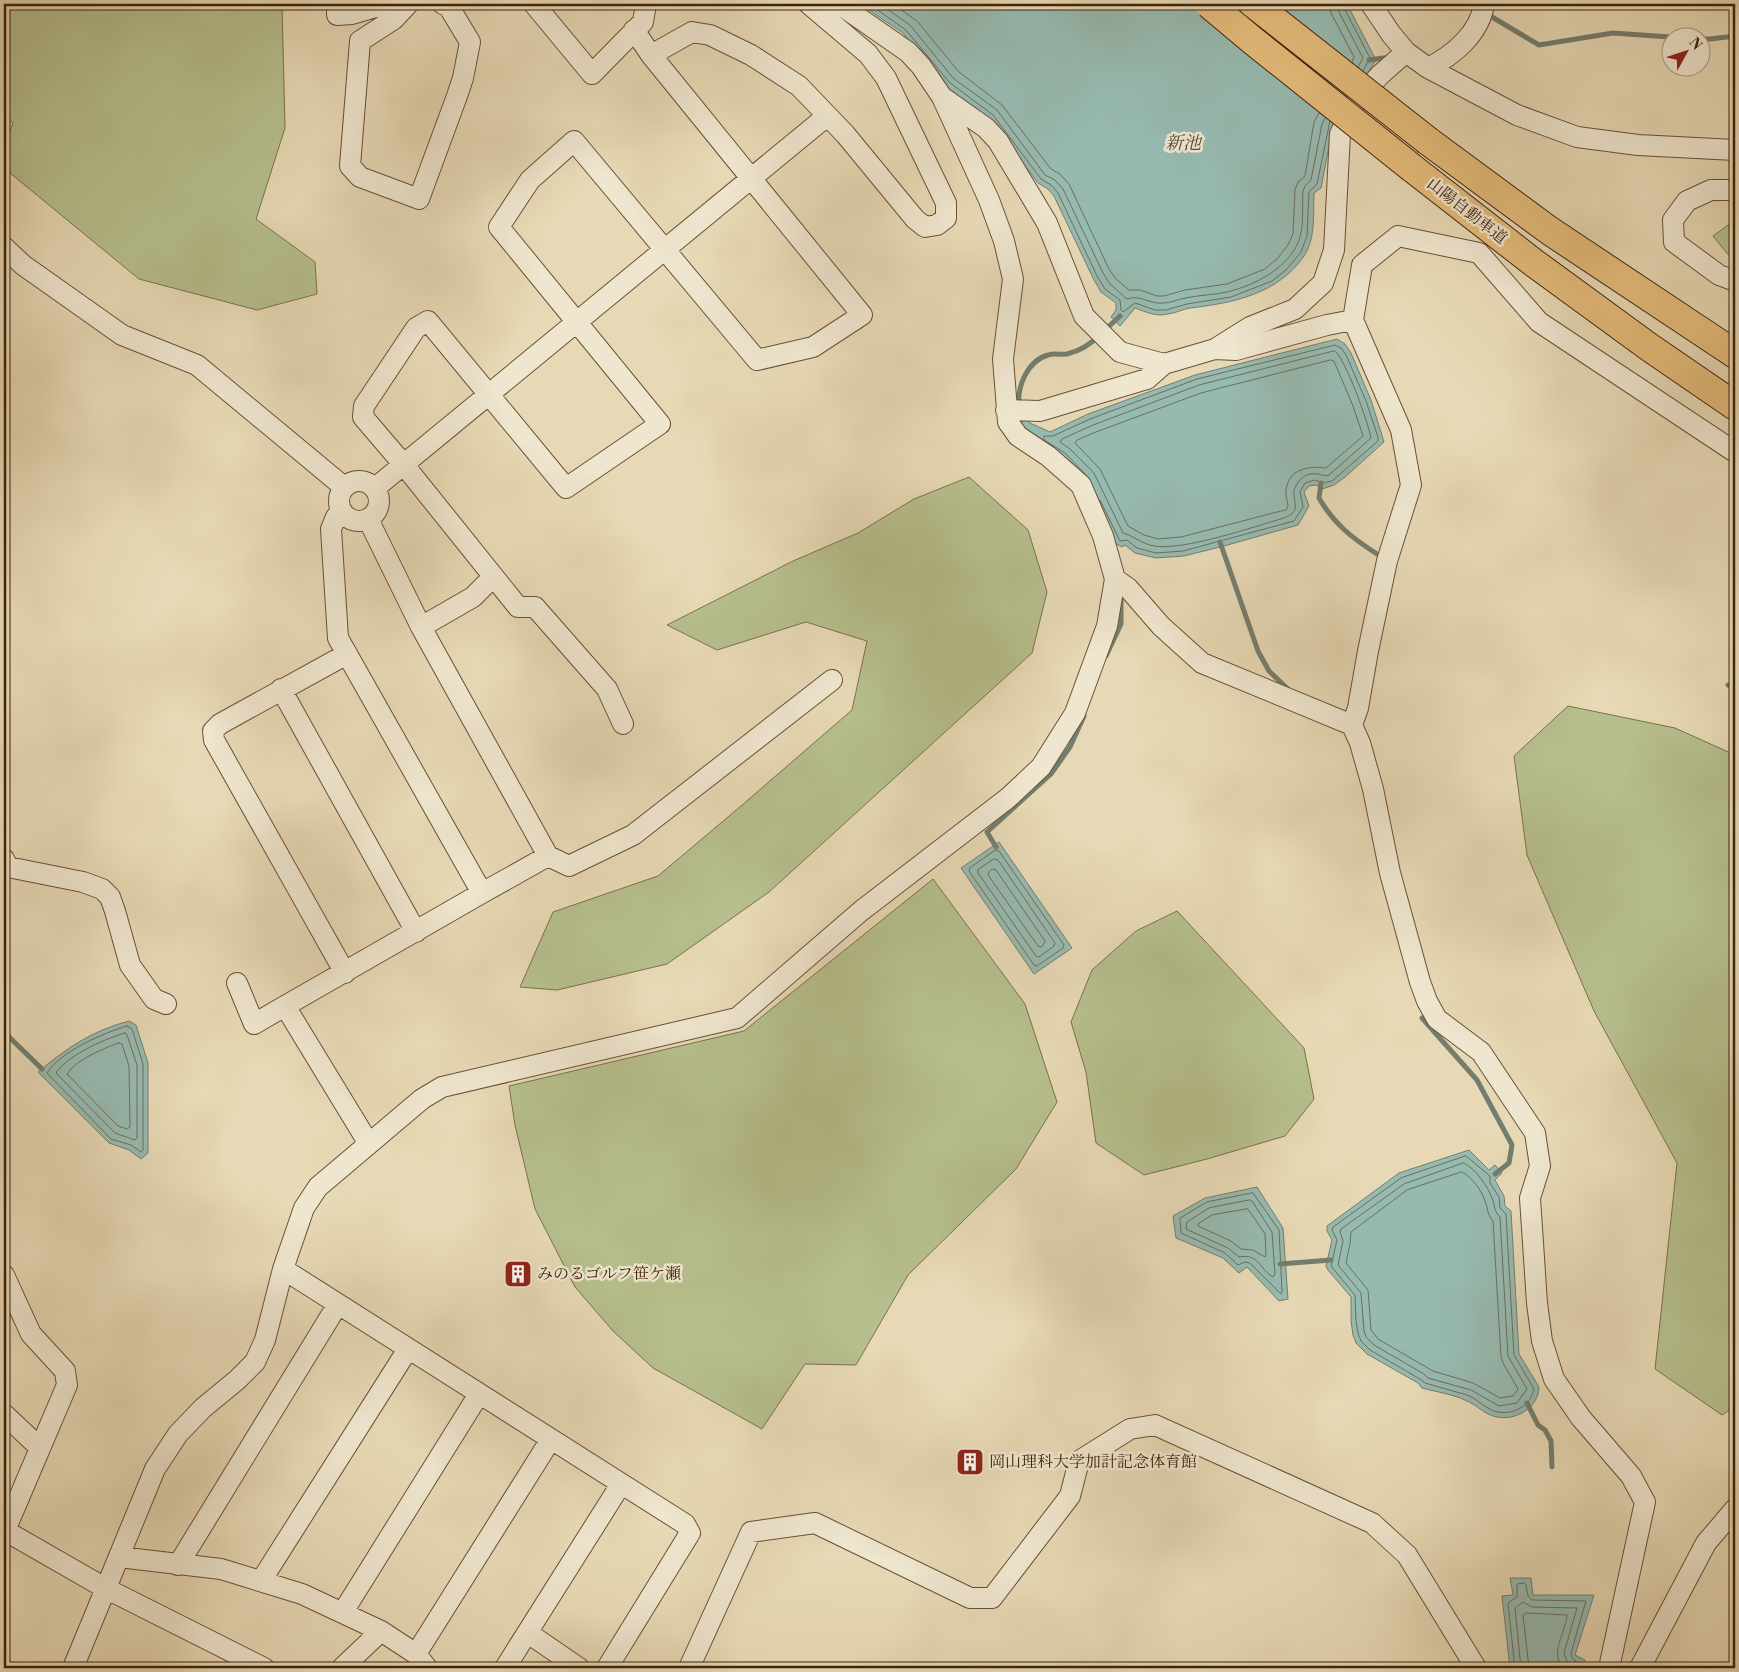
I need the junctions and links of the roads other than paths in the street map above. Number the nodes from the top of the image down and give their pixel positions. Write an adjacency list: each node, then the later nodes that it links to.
1 (337, 4): 2 (street)
2 (386, 4)
3 (408, 4): 4 (street)
4 (443, 4)
5 (534, 4): 13 (street)
6 (646, 4): 13 (street)
7 (809, 4): 18 (street)
8 (839, 4): 17 (street)
9 (1209, 4): 31 (highway, 山陽自動車道, bridge)
10 (1254, 4): 28 (highway, 山陽自動車道, bridge)
11 (1371, 4): 14 (street)
12 (1483, 10): 16 (street)
13 (634, 30): 15 (street)
14 (1406, 52): 16 (street); 27 (street)
15 (651, 55): 18 (street); 20 (street)
16 (1428, 68): 19 (street)
17 (942, 98): 29 (street); 32 (street)
18 (828, 116): 20 (street)
19 (1735, 150)
20 (752, 178): 23 (street); 23 (street)
21 (1735, 190): 24 (street)
22 (4, 247): 35 (street)
23 (666, 249): 26 (street); 26 (street)
24 (1735, 280)
25 (1353, 320): 27 (street); 33 (street); 46 (street)
26 (577, 322): 30 (street); 30 (street)
27 (1215, 348): 29 (street)
28 (1735, 354)
29 (1164, 364): 32 (street)
30 (490, 394): 34 (street); 34 (street)
31 (1735, 406)
32 (1015, 411): 40 (street)
33 (1735, 452)
34 (404, 465): 36 (street); 39 (street)
35 (344, 487): 36 (street); 37 (street)
36 (375, 488): 38 (street)
37 (342, 511): 38 (street); 42 (street)
38 (368, 519): 41 (street)
39 (493, 577): 41 (street); 45 (street)
40 (1115, 579): 46 (street); 55 (street)
41 (421, 627): 47 (street)
42 (347, 654): 44 (street); 49 (street)
43 (832, 680): 47 (street)
44 (281, 689): 50 (street); 51 (street)
45 (623, 724)
46 (1352, 725): 83 (street)
47 (548, 856): 49 (street)
48 (4, 859): 53 (street)
49 (482, 893): 50 (street)
50 (416, 932): 51 (street)
51 (345, 972): 54 (street)
52 (237, 983): 54 (street)
53 (166, 1004)
54 (285, 1006): 55 (street)
55 (369, 1144): 56 (street)
56 (283, 1269): 58 (street); 67 (street)
57 (4, 1275): 63 (street)
58 (338, 1304): 59 (street); 68 (street)
59 (408, 1349): 60 (street); 69 (street)
60 (479, 1394): 62 (street); 71 (street)
61 (4, 1414): 63 (street)
62 (550, 1439): 64 (street); 74 (street)
63 (40, 1448): 66 (street)
64 (621, 1484): 73 (street); 80 (street)
65 (1735, 1508): 84 (street)
66 (4, 1531): 70 (street)
67 (120, 1557): 68 (street); 70 (street)
68 (178, 1565): 69 (street)
69 (261, 1581): 71 (street)
70 (105, 1588): 75 (street); 76 (street)
71 (342, 1612): 72 (street)
72 (381, 1631): 74 (street); 77 (street)
73 (528, 1633): 78 (street); 79 (street)
74 (421, 1661)
75 (74, 1668)
76 (264, 1668)
77 (342, 1668)
78 (505, 1668)
79 (579, 1668)
80 (607, 1668)
81 (689, 1668): 82 (street)
82 (1476, 1668)
83 (1609, 1668)
84 (1640, 1668)

